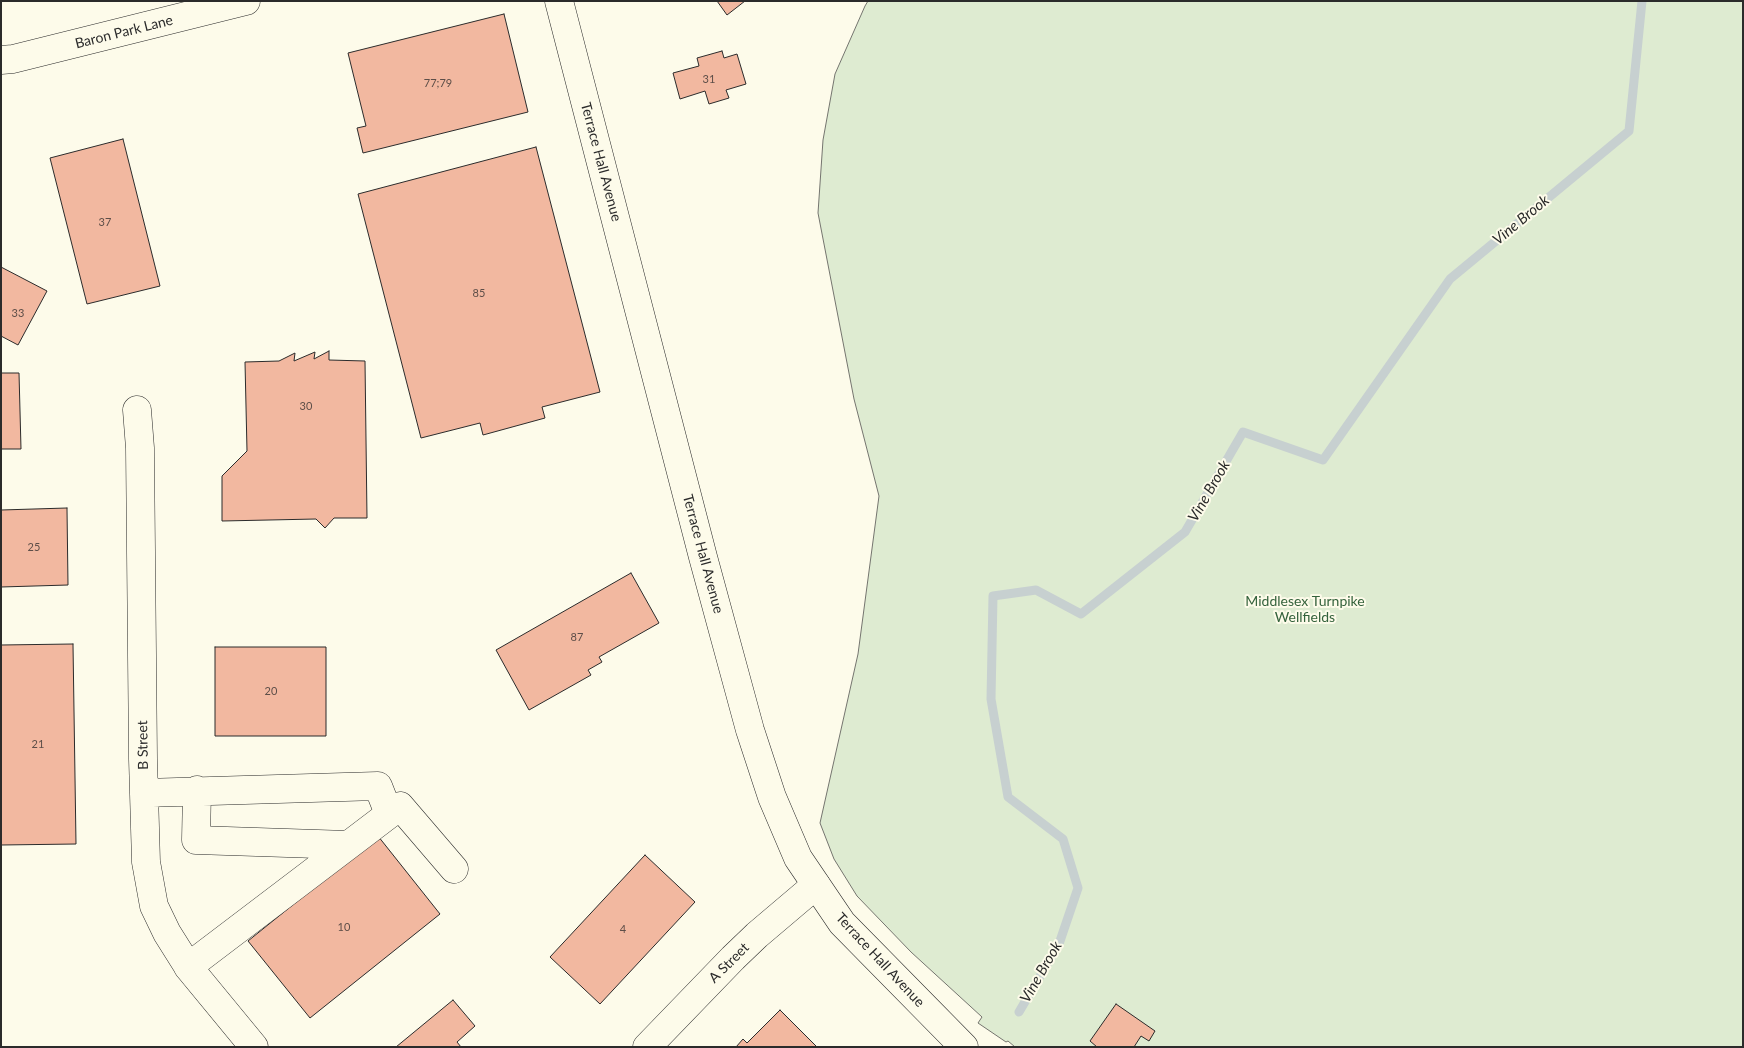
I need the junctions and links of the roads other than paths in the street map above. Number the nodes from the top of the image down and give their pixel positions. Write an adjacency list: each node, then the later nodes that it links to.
1 (246, 1): 3 (street, Baron Park Lane)
2 (558, 1): 10 (street, Terrace Hall Avenue)
3 (1, 60)
4 (137, 410): 6 (street, B Street)
5 (196, 790): 6 (street); 7 (street); 8 (street)
6 (144, 793): 11 (street, B Street)
7 (389, 814): 8 (street); 9 (street)
8 (348, 845): 11 (street)
9 (454, 869)
10 (816, 885): 13 (street, A Street); 14 (street, Terrace Hall Avenue)
11 (188, 967): 12 (street, B Street)
12 (254, 1047)
13 (647, 1047)
14 (964, 1047)

